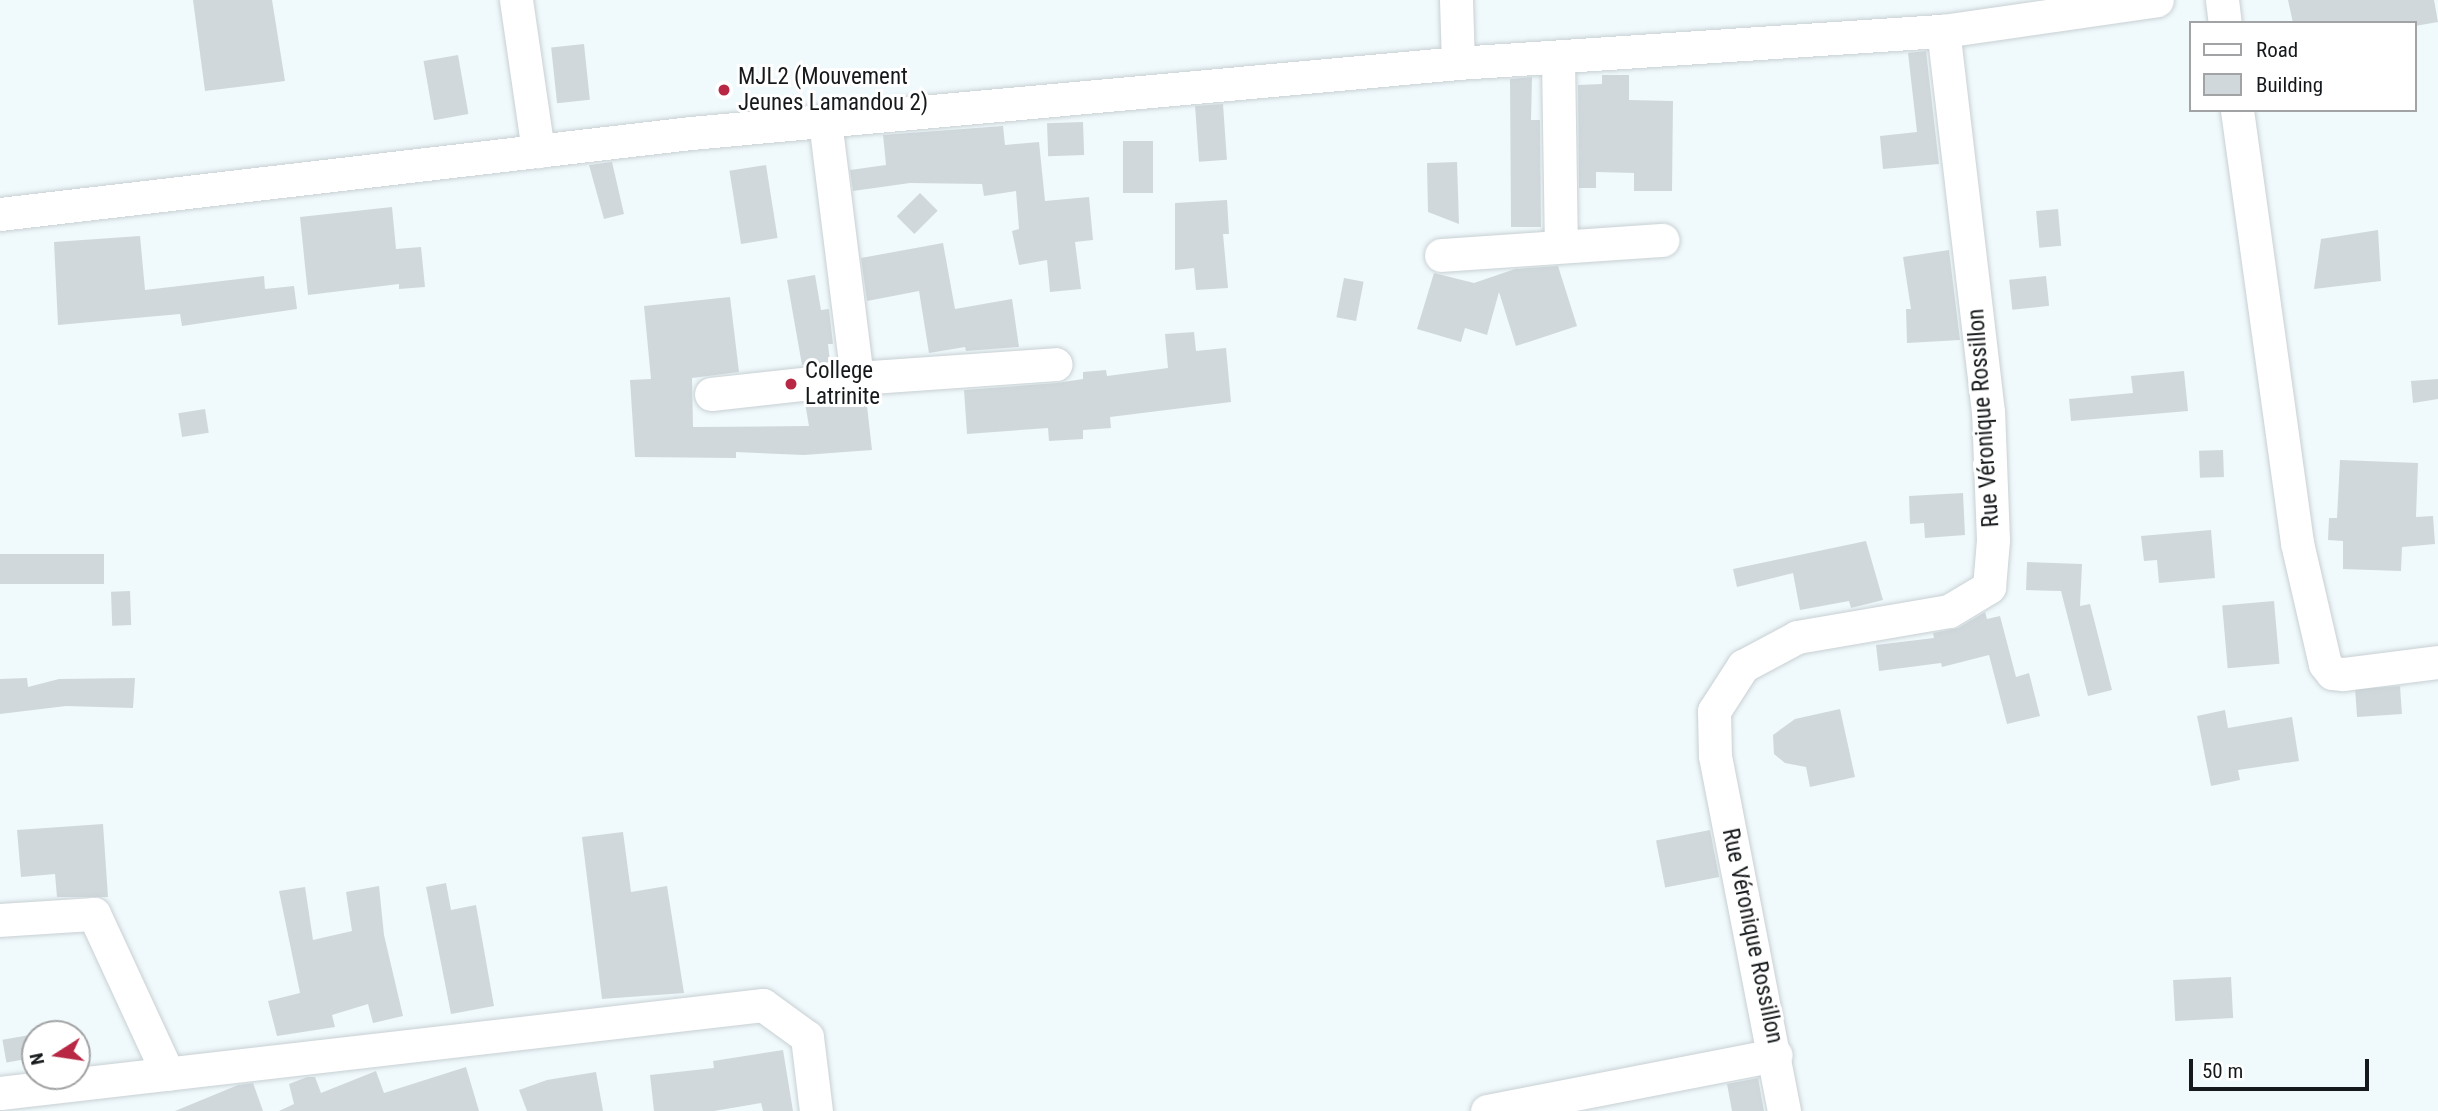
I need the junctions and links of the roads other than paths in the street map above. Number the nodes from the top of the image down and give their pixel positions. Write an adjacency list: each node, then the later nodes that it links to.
1 (516, 0): 11 (street)
2 (1456, 0): 8 (street)
3 (2222, 0): 5 (street)
4 (2141, 1): 6 (street)
5 (2225, 21)
6 (1943, 32): 7 (street); 21 (street, Rue Véronique Rossillon)
7 (1558, 59): 8 (street); 14 (street)
8 (1458, 63): 10 (street)
9 (2237, 112): 19 (street)
10 (825, 121): 11 (street); 17 (street)
11 (538, 151): 12 (street)
12 (0, 214)
13 (1662, 240): 14 (street)
14 (1561, 246): 15 (street)
15 (1441, 255)
16 (1056, 364): 17 (street)
17 (857, 378): 18 (street)
18 (711, 394)
19 (2438, 662)
20 (0, 920): 22 (street)
21 (1776, 1055): 25 (street); 26 (street, Rue Véronique Rossillon)
22 (169, 1074): 23 (street); 24 (street)
23 (0, 1093)
24 (816, 1111)
25 (1487, 1111)
26 (1784, 1111)

